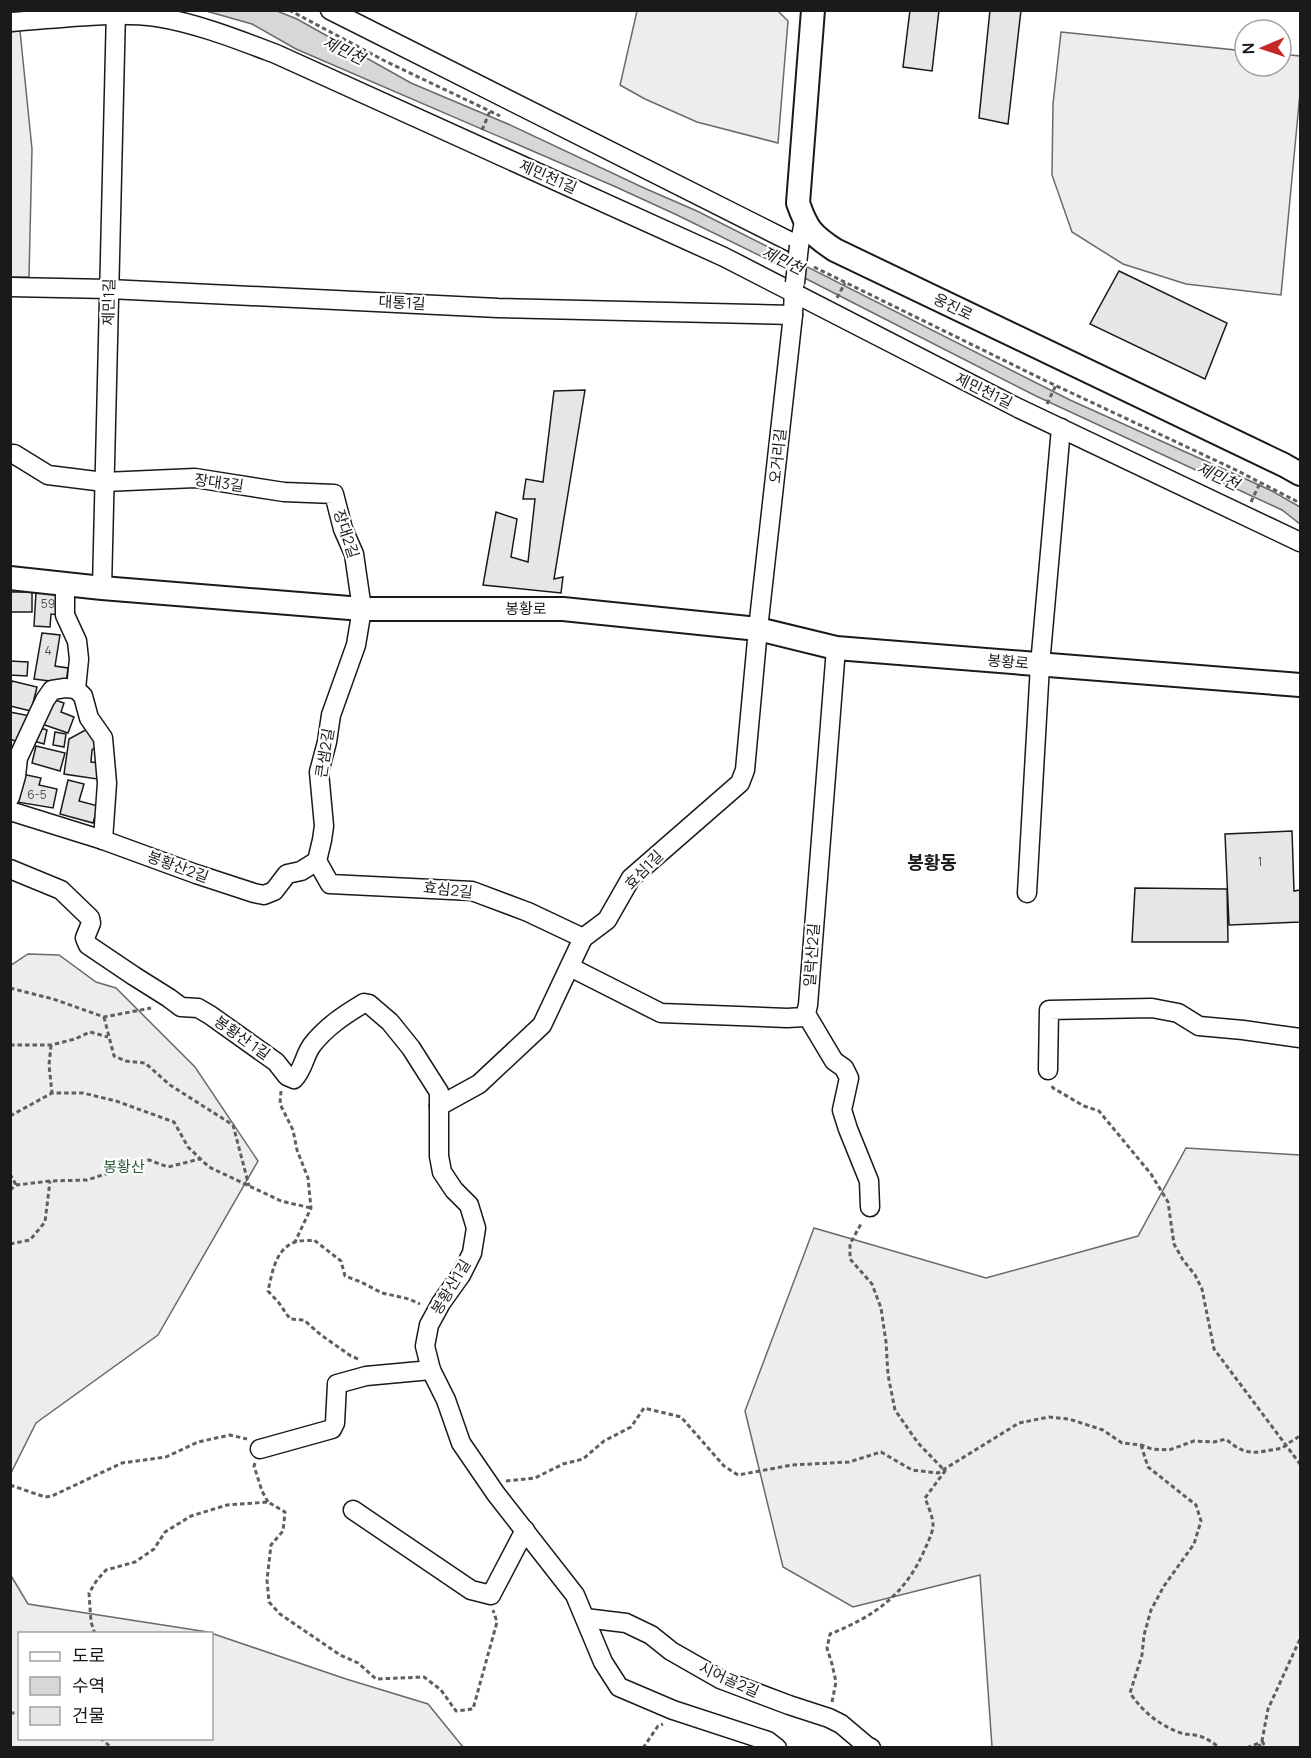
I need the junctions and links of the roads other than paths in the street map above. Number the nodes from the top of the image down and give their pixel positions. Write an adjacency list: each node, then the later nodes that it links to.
1 (330, 10): 6 (street)
2 (813, 10): 5 (main road)
3 (116, 13): 4 (street, 제민천1길); 8 (street, 제민천1길); 9 (street, 제민1길)
4 (10, 22)
5 (804, 222): 6 (street); 13 (main road, 웅진로)
6 (799, 246): 8 (street, 오거리길, bridge)
7 (10, 287): 9 (street, 대통1길)
8 (794, 288): 10 (street, 오거리길); 11 (street, 제민천1길)
9 (109, 289): 10 (street, 대통1길); 14 (street, 제민1길)
10 (793, 315): 21 (street, 오거리길)
11 (1060, 428): 16 (street, 제민천1길); 23 (street, 봉황로)
12 (10, 454): 14 (street, 장대3길)
13 (1300, 474)
14 (104, 482): 15 (street, 장대3길); 19 (street, 제민1길)
15 (334, 494): 20 (street, 장대2길)
16 (1300, 542)
17 (10, 578): 18 (main road, 봉황로)
18 (65, 584): 19 (main road, 봉황로); 25 (street)
19 (102, 588): 20 (main road, 봉황로)
20 (362, 609): 21 (main road, 봉황로); 29 (street, 큰샘2길)
21 (758, 629): 22 (main road, 봉황로); 32 (street, 효심1길)
22 (836, 648): 23 (main road, 봉황로); 34 (street, 일락산2길)
23 (1040, 665): 24 (main road, 봉황로); 31 (street, 봉황로)
24 (1300, 685)
25 (76, 689): 26 (street); 28 (street)
26 (10, 797)
27 (10, 811): 28 (street, 봉황산2길)
28 (103, 840): 29 (street, 봉황산2길)
29 (317, 861): 32 (street, 효심2길)
30 (10, 869): 37 (street, 봉황산 1길)
31 (1027, 893)
32 (583, 938): 33 (street, 효심1길)
33 (570, 967): 34 (street); 37 (street, 효심1길)
34 (806, 1014): 38 (street)
35 (1300, 1038): 36 (street)
36 (1048, 1070)
37 (439, 1106): 39 (street, 봉황산1길)
38 (870, 1207)
39 (431, 1370): 40 (street); 42 (street)
40 (260, 1449)
41 (353, 1510): 42 (street)
42 (525, 1530): 43 (street)
43 (585, 1618): 44 (street); 45 (street, 시어골2길)
44 (777, 1748)
45 (871, 1748)

